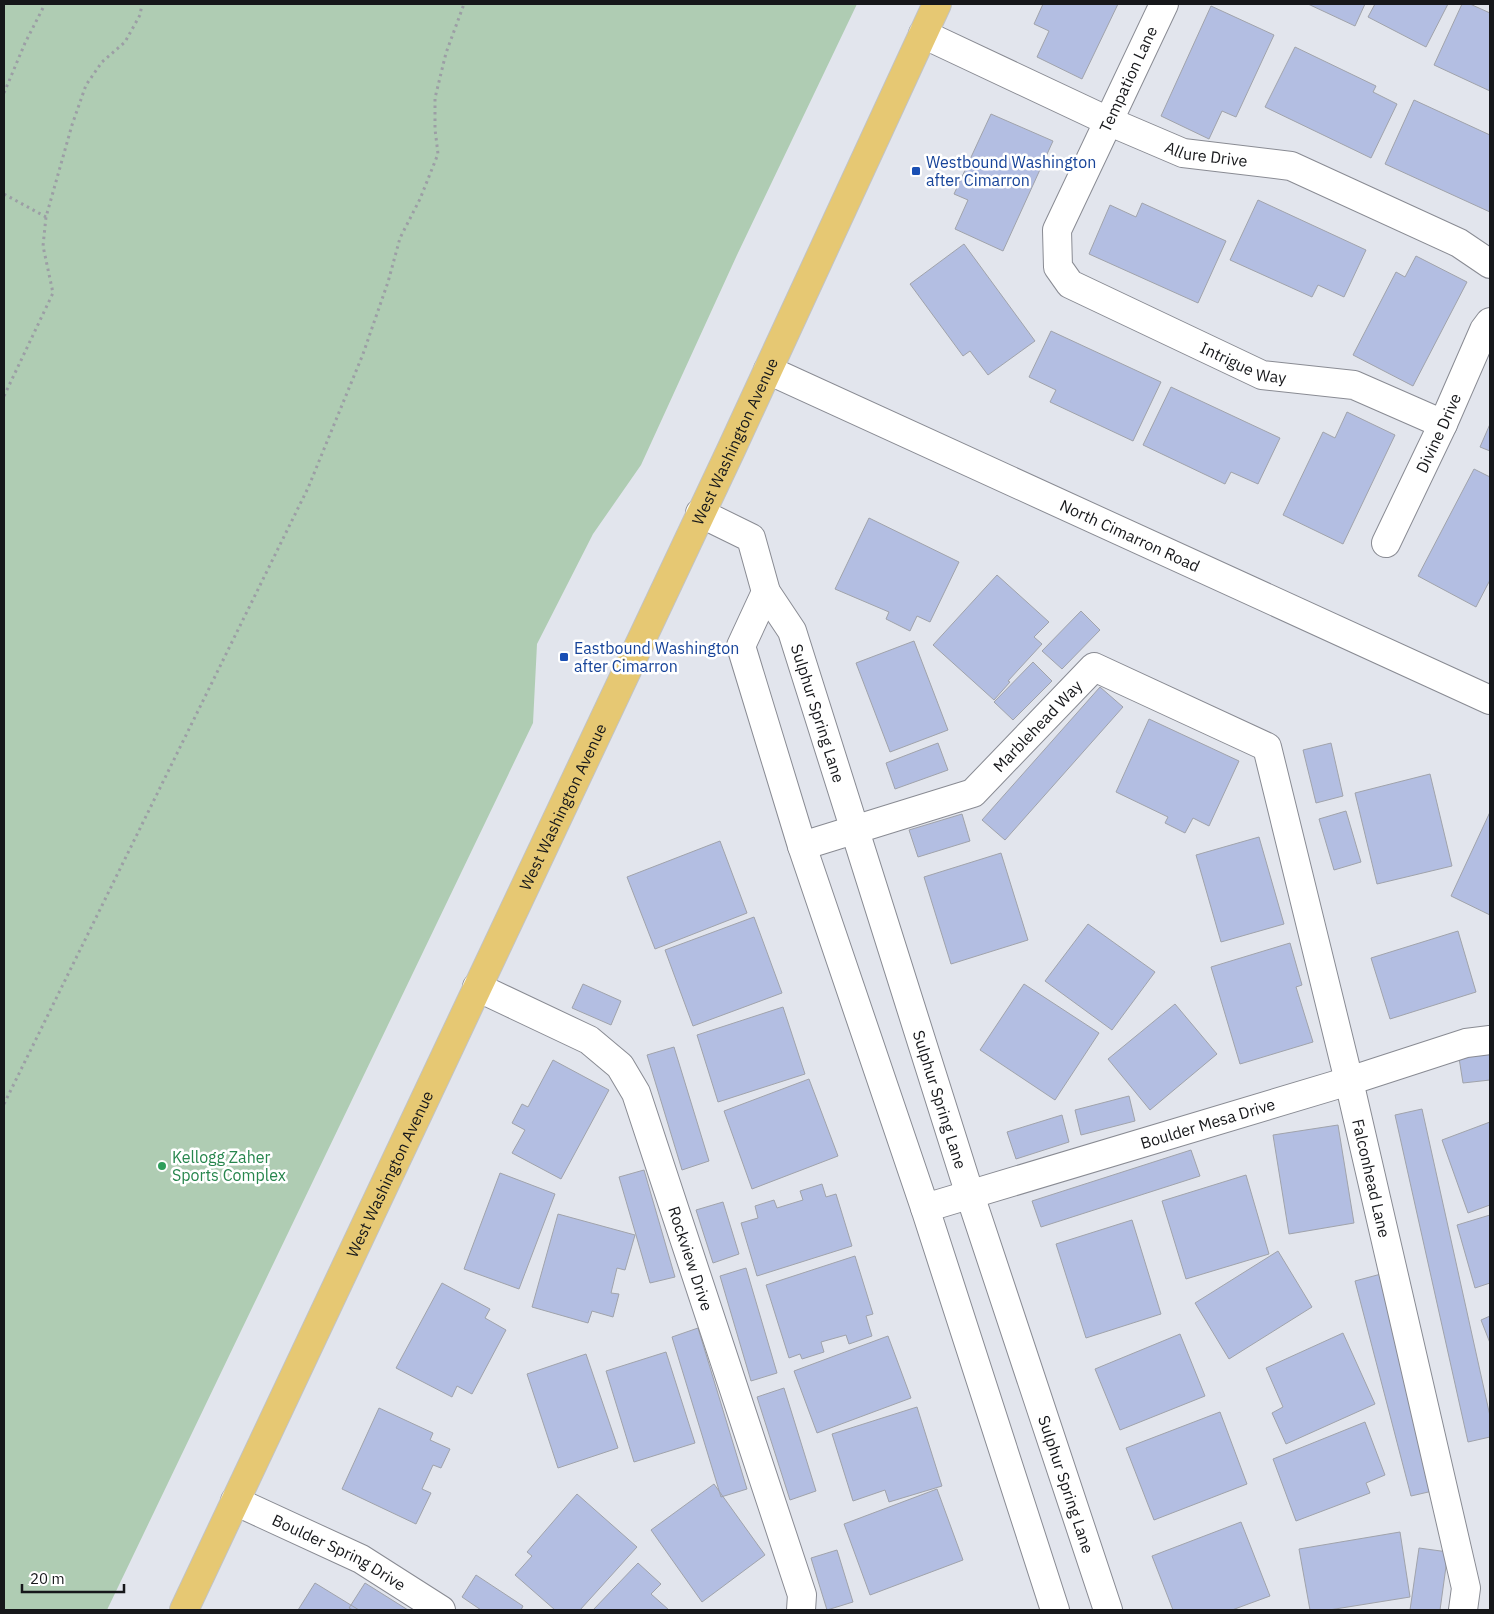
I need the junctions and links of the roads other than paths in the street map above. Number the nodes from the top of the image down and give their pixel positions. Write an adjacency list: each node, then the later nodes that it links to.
1 (937, 4): 3 (main road, West Washington Avenue)
2 (1164, 4): 4 (street, Tempation Lane)
3 (923, 34): 4 (street, Allure Drive); 8 (main road, West Washington Avenue)
4 (1108, 121): 5 (street, Allure Drive); 6 (street, Tempation Lane)
5 (1490, 264)
6 (1058, 267): 9 (street, Intrigue Way)
7 (1490, 322): 9 (street, Divine Drive)
8 (768, 370): 10 (main road, West Washington Avenue); 13 (street, North Cimarron Road)
9 (1443, 424): 11 (street, Divine Drive)
10 (700, 513): 12 (street, Sulphur Spring Lane); 17 (main road, West Washington Avenue)
11 (1386, 542)
12 (766, 592): 15 (street, Sulphur Spring Lane); 16 (street)
13 (1490, 700)
14 (1267, 747): 15 (street, Marblehead Way); 19 (street, Falconhead Lane)
15 (856, 829): 16 (street, Marblehead Way); 20 (street, Sulphur Spring Lane)
16 (802, 846): 21 (street)
17 (477, 987): 22 (main road, West Washington Avenue); 25 (street, Rockview Drive)
18 (1490, 1040): 19 (street, Boulder Mesa Drive)
19 (1349, 1081): 20 (street, Boulder Mesa Drive); 28 (street, Falconhead Lane)
20 (970, 1195): 21 (street, Boulder Mesa Drive); 27 (street, Sulphur Spring Lane)
21 (924, 1208): 26 (street)
22 (235, 1501): 23 (main road, West Washington Avenue); 24 (street, Boulder Spring Drive)
23 (184, 1610)
24 (441, 1610)
25 (800, 1610)
26 (1055, 1610)
27 (1108, 1610)
28 (1463, 1610)

